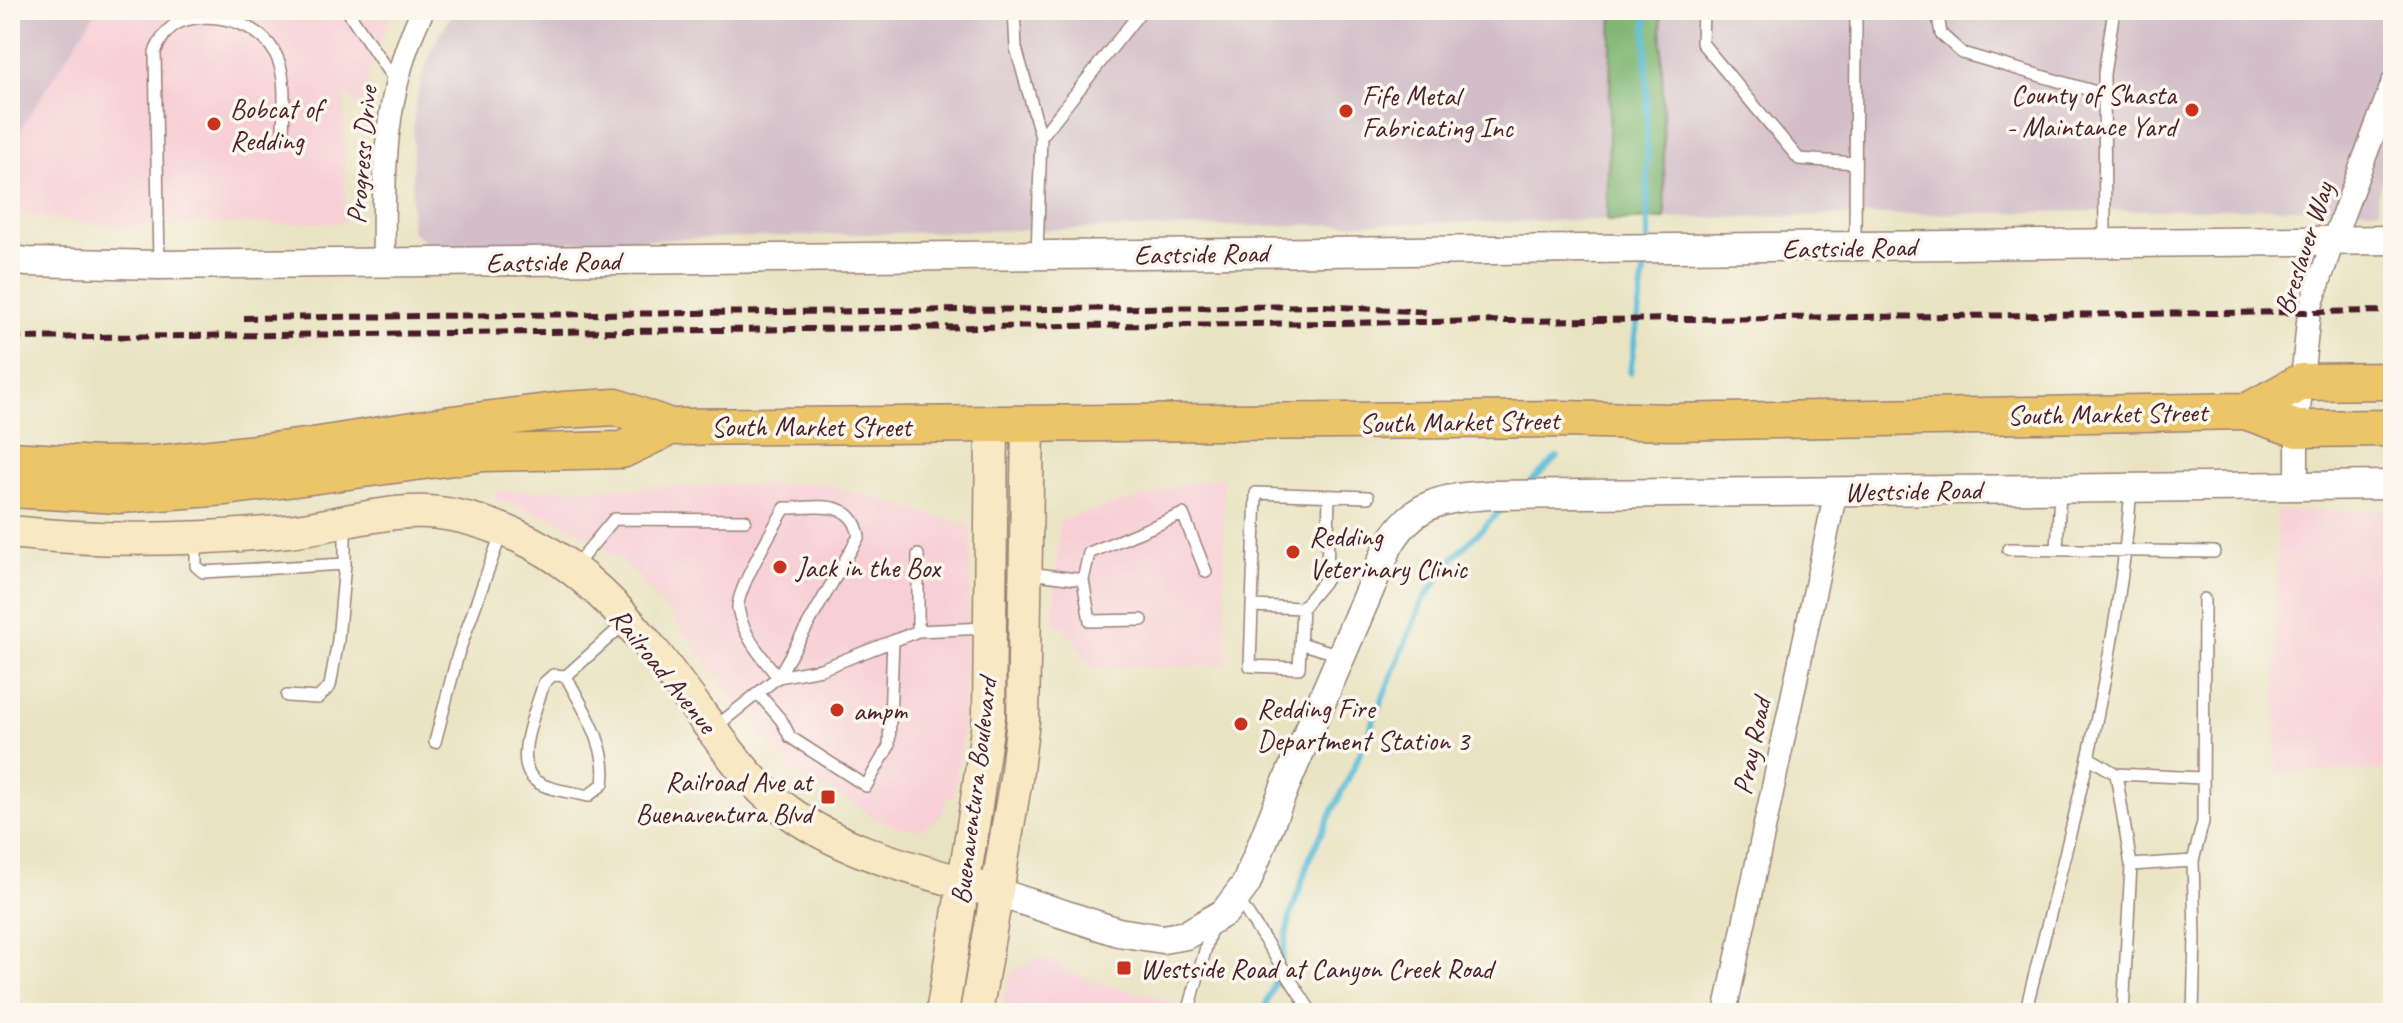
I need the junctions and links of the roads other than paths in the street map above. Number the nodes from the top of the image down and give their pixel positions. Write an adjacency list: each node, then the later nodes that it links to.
1 (347, 10): 10 (lane)
2 (423, 10): 10 (street, Progress Drive)
3 (1014, 10): 13 (lane)
4 (1142, 10): 13 (lane)
5 (1703, 10): 14 (lane)
6 (1856, 10): 14 (lane)
7 (1937, 10): 11 (lane)
8 (2114, 10): 11 (lane)
9 (2393, 82): 16 (street, Breslauer Way)
10 (396, 84): 21 (street, Progress Drive)
11 (2103, 94): 17 (lane)
12 (283, 136): 22 (lane)
13 (1041, 137): 19 (lane)
14 (1855, 163): 18 (lane)
15 (2393, 240): 16 (street, Eastside Road)
16 (2333, 241): 17 (street, Eastside Road); 24 (street, Breslauer Way)
17 (2105, 243): 18 (street, Eastside Road)
18 (1855, 247): 19 (street, Eastside Road)
19 (1037, 254): 21 (street, Eastside Road)
20 (10, 260): 22 (street, Eastside Road)
21 (384, 262): 22 (street, Eastside Road)
22 (159, 265)
23 (2393, 381): 24 (main road, South Market Street)
24 (2301, 382): 25 (main road, South Market Street); 29 (street, Breslauer Way)
25 (2248, 411): 26 (main road, South Market Street); 29 (main road, South Market Street)
26 (1010, 425): 27 (main road, South Market Street); 51 (main road, Buenaventura Boulevard); 59 (main road, Buenaventura Boulevard)
27 (670, 427): 30 (main road, South Market Street); 34 (main road, South Market Street)
28 (2393, 428): 29 (main road, South Market Street)
29 (2297, 429): 32 (street, Breslauer Way)
30 (10, 460)
31 (2393, 485): 32 (street, Westside Road)
32 (2297, 486): 33 (street, Westside Road)
33 (2131, 488): 35 (street, Westside Road); 46 (lane)
34 (10, 489)
35 (2060, 489): 36 (street, Westside Road); 45 (lane)
36 (1836, 491): 63 (street, Westside Road); 83 (street, Pray Road)
37 (1329, 496): 38 (lane); 55 (lane); 56 (lane)
38 (1368, 497)
39 (745, 520): 50 (lane)
40 (345, 521): 41 (main road, Railroad Avenue); 43 (main road, Railroad Avenue); 49 (lane)
41 (502, 530): 50 (main road, Railroad Avenue); 69 (lane)
42 (10, 532): 43 (main road, Railroad Avenue)
43 (196, 537): 49 (lane)
44 (2008, 549): 45 (lane)
45 (2057, 550): 46 (lane)
46 (2126, 552): 47 (lane); 70 (lane)
47 (2214, 552)
48 (918, 555): 60 (lane)
49 (345, 564): 67 (lane)
50 (572, 570): 57 (main road, Railroad Avenue)
51 (1025, 572): 53 (lane); 76 (main road, Buenaventura Boulevard)
52 (1206, 572): 53 (lane)
53 (1083, 580): 58 (lane)
54 (2204, 599): 72 (lane)
55 (1252, 606): 56 (lane); 62 (lane)
56 (1302, 608): 62 (lane)
57 (628, 620): 64 (lane); 68 (main road, Railroad Avenue)
58 (1142, 620)
59 (989, 627): 60 (lane); 75 (main road, Buenaventura Boulevard)
60 (918, 631): 61 (lane)
61 (893, 641): 65 (lane); 66 (lane)
62 (1300, 643): 63 (lane)
63 (1341, 655): 77 (street)
64 (566, 676): 64 (lane)
65 (778, 677): 65 (lane); 66 (lane)
66 (758, 693): 68 (lane)
67 (287, 696)
68 (713, 729): 75 (main road, Railroad Avenue)
69 (435, 742)
70 (2088, 757): 71 (lane); 84 (lane)
71 (2116, 774): 72 (lane); 74 (lane)
72 (2203, 778): 73 (lane)
73 (2193, 861): 74 (lane); 86 (lane)
74 (2131, 865): 85 (lane)
75 (963, 883): 76 (main road, Railroad Avenue); 79 (main road, Buenaventura Boulevard)
76 (996, 892): 78 (street); 80 (main road, Buenaventura Boulevard)
77 (1238, 898): 78 (street); 82 (lane)
78 (1212, 921): 81 (lane)
79 (942, 1013)
80 (976, 1013)
81 (1188, 1013)
82 (1312, 1013)
83 (1725, 1013)
84 (2025, 1013)
85 (2123, 1013)
86 (2193, 1013)

